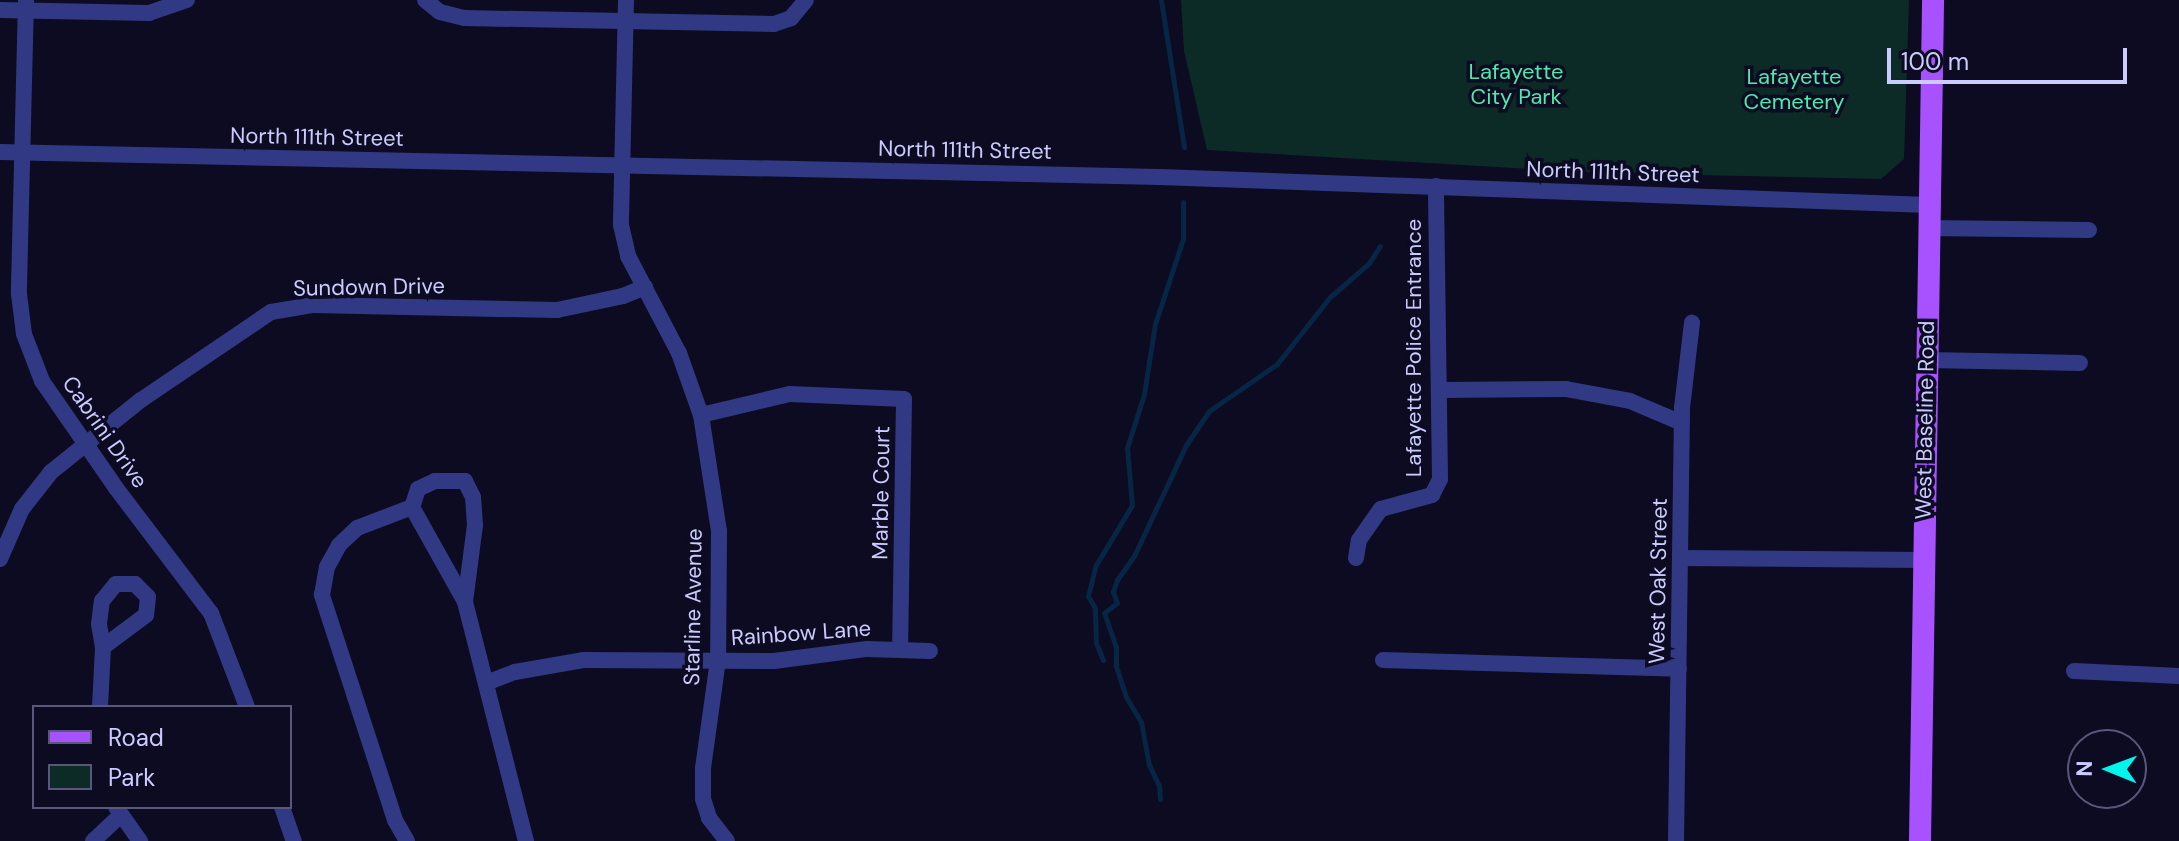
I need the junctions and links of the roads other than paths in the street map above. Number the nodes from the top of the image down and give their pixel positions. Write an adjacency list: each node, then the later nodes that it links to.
1 (187, 0): 6 (street)
2 (425, 0): 8 (street)
3 (626, 0): 8 (street, Starline Avenue)
4 (806, 0): 8 (street)
5 (1933, 0): 13 (main road, West Baseline Road)
6 (26, 6): 7 (street); 10 (street, Cabrini Drive)
7 (0, 10)
8 (626, 21): 11 (street, Starline Avenue)
9 (0, 152): 10 (street, North 111th Street)
10 (22, 153): 11 (street, North 111th Street); 23 (street, Cabrini Drive)
11 (621, 166): 12 (street, North 111th Street); 16 (street, Starline Avenue)
12 (1436, 186): 13 (street, North 111th Street); 20 (street, Lafayette Police Entrance)
13 (1928, 205): 14 (main road, West Baseline Road)
14 (1927, 228): 15 (street); 18 (main road, West Baseline Road)
15 (2089, 230)
16 (645, 287): 21 (street, Starline Avenue); 23 (street, Sundown Drive)
17 (1692, 323): 22 (street, West Oak Street)
18 (1926, 360): 19 (street); 28 (main road, West Baseline Road)
19 (2080, 363)
20 (1440, 390): 22 (street); 25 (street, Lafayette Police Entrance)
21 (701, 415): 31 (street, Marble Court); 33 (street, Starline Avenue)
22 (1682, 423): 26 (street, West Oak Street)
23 (85, 445): 27 (street, Sundown Drive); 40 (street, Cabrini Drive)
24 (412, 507): 29 (street); 29 (street); 46 (street)
25 (1356, 558)
26 (1680, 558): 28 (street); 35 (street, West Oak Street)
27 (0, 559)
28 (1923, 560): 50 (main road, West Baseline Road)
29 (465, 602): 38 (street)
30 (103, 647): 39 (street)
31 (900, 650): 32 (street, Rainbow Lane); 33 (street, Rainbow Lane)
32 (930, 651)
33 (718, 660): 38 (street, Rainbow Lane); 48 (street, Starline Avenue)
34 (1383, 660): 35 (street)
35 (1679, 669): 49 (street, West Oak Street)
36 (2074, 671): 37 (street)
37 (2179, 676)
38 (486, 683): 47 (street)
39 (100, 705)
40 (246, 705)
41 (283, 809): 45 (street)
42 (118, 811): 43 (street); 44 (street)
43 (93, 841)
44 (140, 841)
45 (294, 841)
46 (407, 841)
47 (526, 841)
48 (727, 841)
49 (1676, 841)
50 (1920, 841)

